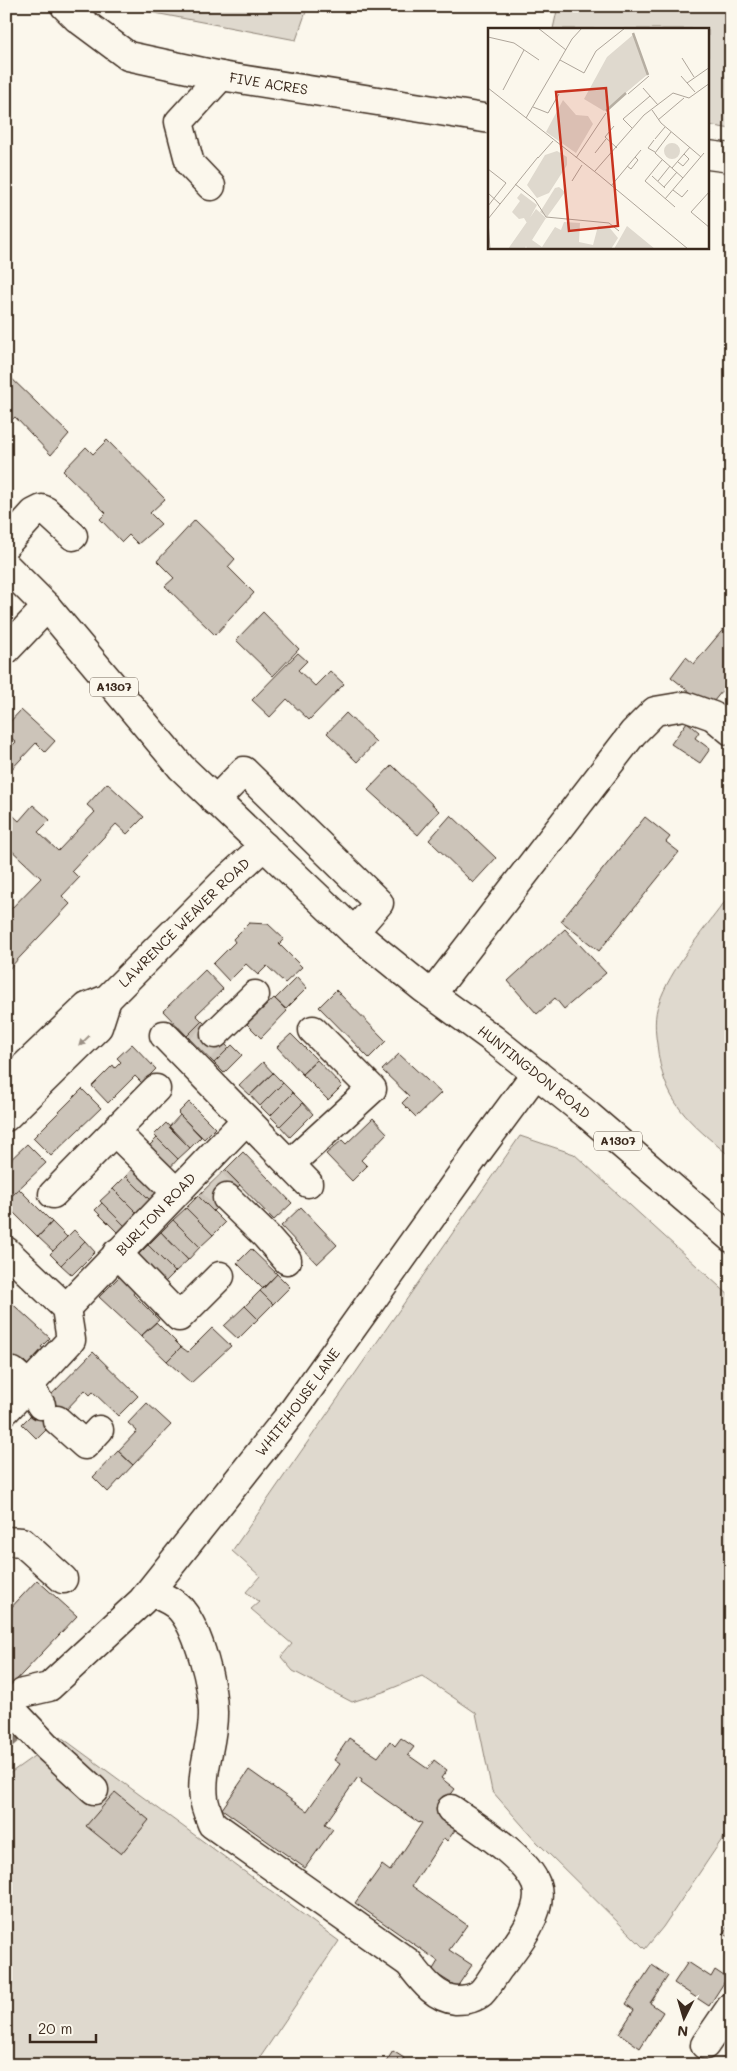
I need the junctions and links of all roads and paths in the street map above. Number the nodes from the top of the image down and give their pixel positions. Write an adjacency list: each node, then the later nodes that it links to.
1 (65, 6): 2 (street, FIVE ACRES)
2 (221, 76): 3 (street, FIVE ACRES); 6 (street)
3 (488, 119)
4 (710, 155): 5 (street)
5 (731, 158)
6 (211, 186)
7 (73, 536): 8 (street)
8 (6, 544)
9 (6, 566): 10 (street, HUNTINGDON ROAD / A1307)
10 (47, 607): 11 (street); 14 (street, HUNTINGDON ROAD / A1307)
11 (6, 650)
12 (731, 731): 18 (street)
13 (615, 734): 17 (street)
14 (216, 801): 15 (street, HUNTINGDON ROAD / A1307); 16 (street)
15 (264, 846): 16 (street, HUNTINGDON ROAD / A1307); 20 (street, LAWRENCE WEAVER ROAD)
16 (354, 932): 18 (street, HUNTINGDON ROAD / A1307)
17 (451, 951)
18 (432, 994): 24 (street, HUNTINGDON ROAD / A1307)
19 (255, 995): 23 (street)
20 (107, 999): 25 (street, LAWRENCE WEAVER ROAD); 27 (street, LAWRENCE WEAVER ROAD, one-way to 27)
21 (313, 1030): 28 (street)
22 (164, 1035): 23 (street)
23 (201, 1047): 28 (street)
24 (536, 1073): 33 (street, HUNTINGDON ROAD / A1307); 44 (street, WHITEHOUSE LANE)
25 (6, 1084)
26 (156, 1090): 29 (street)
27 (6, 1117)
28 (246, 1120): 30 (street, BURLTON ROAD)
29 (115, 1132): 31 (street); 32 (street)
30 (212, 1183): 31 (street, BURLTON ROAD); 36 (street)
31 (176, 1192): 35 (street, BURLTON ROAD)
32 (53, 1194)
33 (731, 1238)
34 (6, 1250): 38 (street)
35 (117, 1253): 37 (street); 38 (street, BURLTON ROAD)
36 (287, 1260)
37 (220, 1276)
38 (66, 1308): 39 (street)
39 (35, 1396): 40 (street); 41 (street)
40 (6, 1410)
41 (98, 1430)
42 (6, 1541): 43 (street)
43 (63, 1579)
44 (150, 1592): 45 (street, WHITEHOUSE LANE); 46 (street)
45 (94, 1790)
46 (451, 1809)
47 (731, 2007): 48 (street)
48 (706, 2044)

